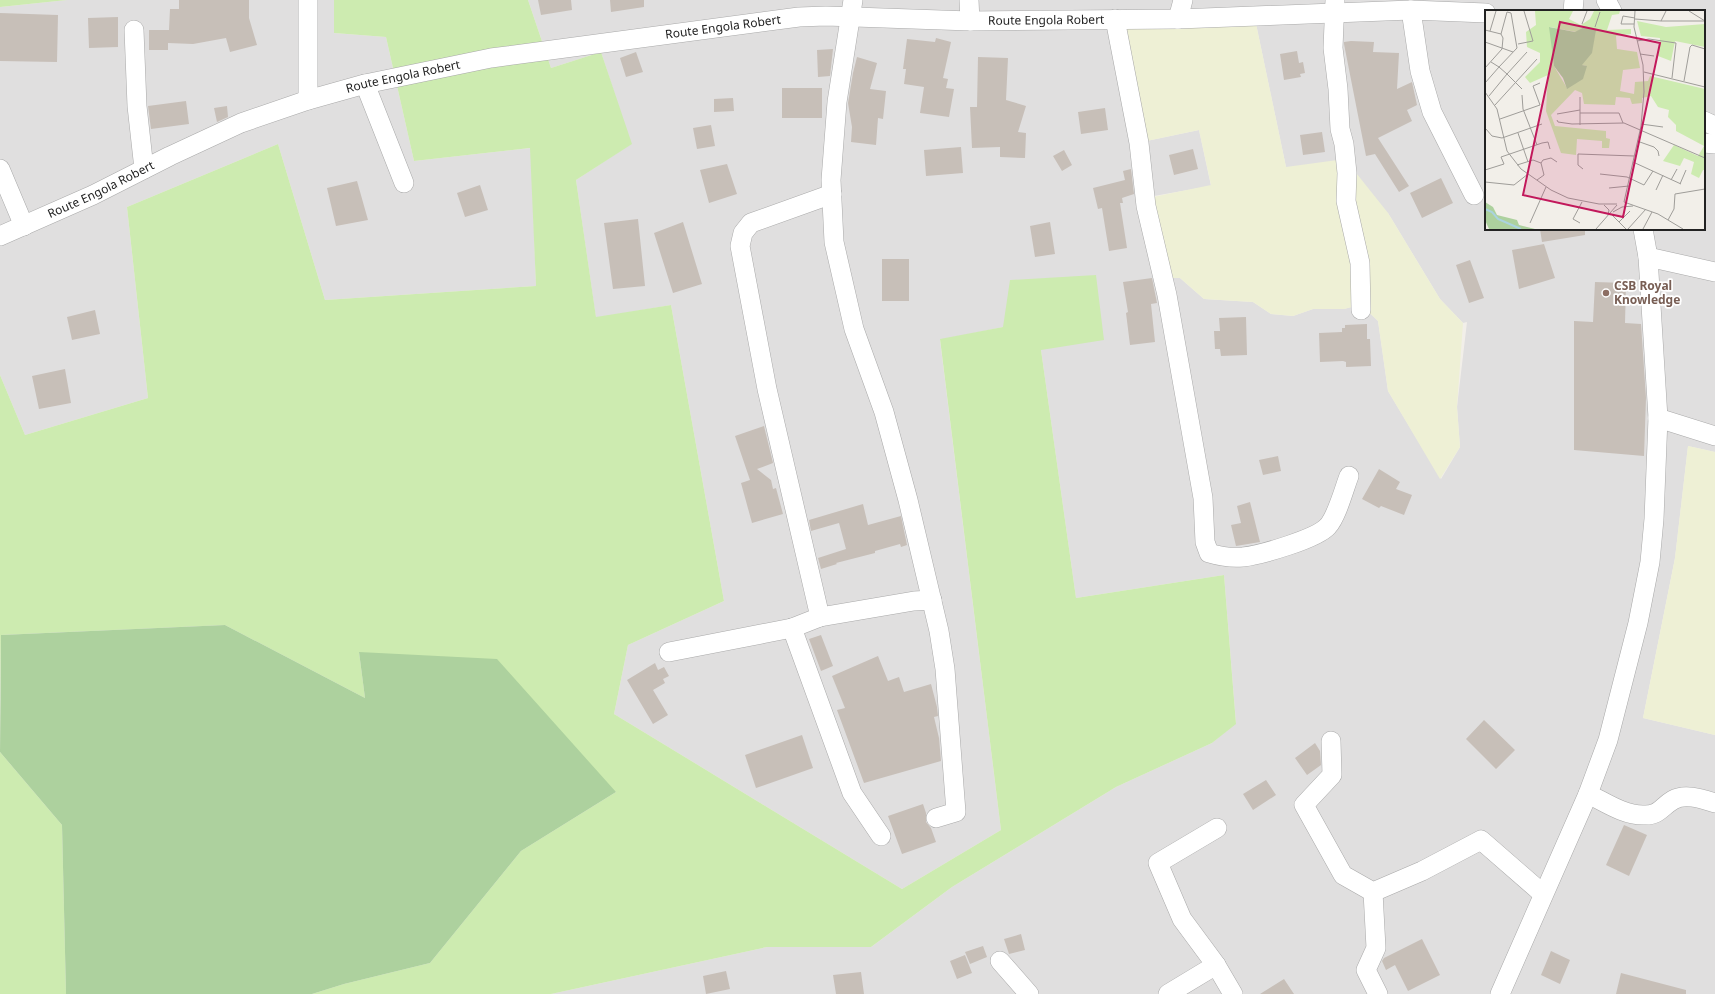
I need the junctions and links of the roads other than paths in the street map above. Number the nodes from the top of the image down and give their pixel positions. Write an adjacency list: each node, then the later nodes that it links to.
1 (308, 0): 18 (street)
2 (970, 0): 15 (street)
3 (1183, 0): 14 (street)
4 (1574, 0): 10 (street)
5 (1606, 0): 11 (street)
6 (1335, 6): 9 (street, Route Engola Robert); 14 (street, Route Engola Robert); 31 (street)
7 (800, 8): 8 (street, Route Engola Robert); 17 (street, Route Engola Robert)
8 (852, 8): 15 (street, Route Engola Robert); 24 (street)
9 (1411, 10): 12 (street, Route Engola Robert); 25 (street)
10 (1573, 10)
11 (1611, 10)
12 (1485, 14)
13 (1116, 19): 14 (street, Route Engola Robert); 15 (street, Route Engola Robert); 34 (street)
14 (1178, 19)
15 (970, 20)
16 (134, 30): 22 (street)
17 (365, 84): 18 (street, Route Engola Robert); 23 (street)
18 (308, 100): 22 (street, Route Engola Robert)
19 (1705, 143): 20 (street)
20 (1715, 144)
21 (0, 169): 26 (street)
22 (144, 169): 26 (street, Route Engola Robert)
23 (404, 183)
24 (832, 194): 35 (street); 36 (street)
25 (1474, 196)
26 (24, 226): 28 (street, Route Engola Robert)
27 (1643, 230): 29 (street)
28 (0, 236)
29 (1648, 257): 30 (street); 32 (street)
30 (1715, 272)
31 (1361, 310)
32 (1658, 418): 33 (street); 40 (street)
33 (1715, 436)
34 (1349, 476)
35 (932, 600): 36 (street); 42 (street)
36 (820, 617): 37 (street)
37 (792, 628): 38 (street); 44 (street)
38 (669, 652)
39 (1331, 742): 45 (street)
40 (1588, 794): 41 (street); 46 (street)
41 (1715, 803)
42 (936, 818)
43 (1218, 828): 48 (street)
44 (881, 836)
45 (1373, 892): 46 (street); 53 (street)
46 (1544, 894): 49 (street)
47 (1000, 961): 50 (street)
48 (1216, 965): 51 (street); 52 (street)
49 (1501, 993)
50 (1029, 994)
51 (1168, 994)
52 (1233, 994)
53 (1378, 994)

